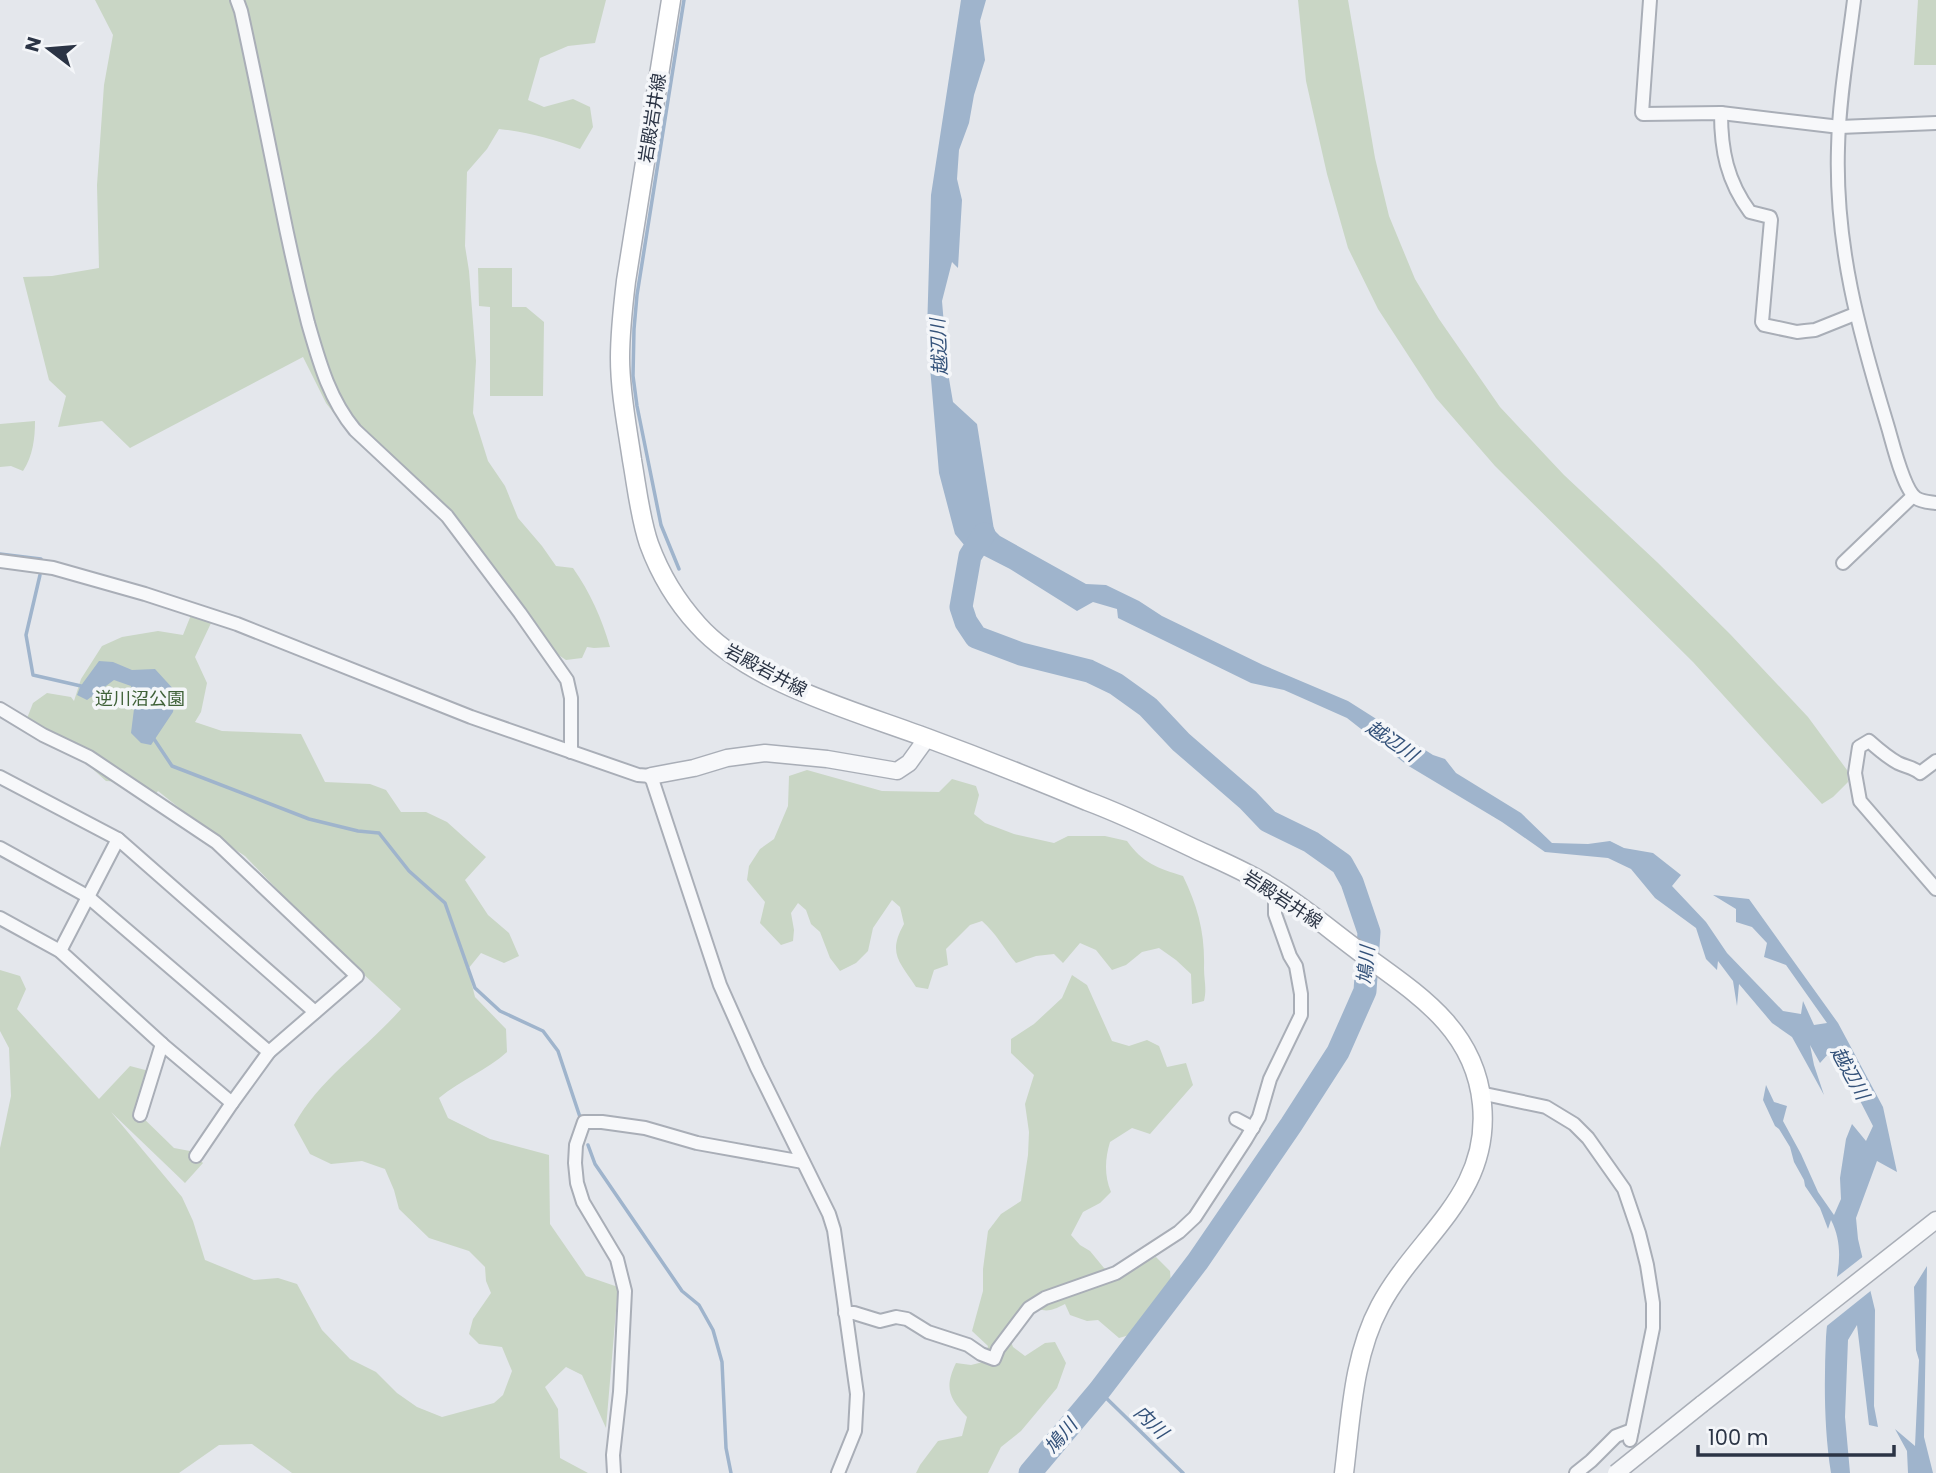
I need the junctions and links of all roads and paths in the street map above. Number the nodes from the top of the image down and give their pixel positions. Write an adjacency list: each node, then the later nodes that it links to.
1 (236, 0): 15 (street)
2 (671, 0): 14 (main road, 岩殿岩井線)
3 (1650, 0): 5 (street)
4 (1854, 0): 7 (street)
5 (1721, 113): 7 (street); 8 (street)
6 (1936, 123): 7 (street)
7 (1840, 127): 8 (street)
8 (1855, 314): 9 (street)
9 (1913, 496): 10 (street); 12 (street)
10 (1936, 503)
11 (0, 561): 15 (street)
12 (1843, 563)
13 (0, 709): 26 (street)
14 (927, 738): 17 (street); 21 (main road, 岩殿岩井線)
15 (571, 752): 17 (street)
16 (1936, 761): 22 (street)
17 (651, 776): 35 (street)
18 (0, 777): 19 (street)
19 (118, 839): 23 (street); 26 (street)
20 (0, 848): 23 (street)
21 (1275, 889): 29 (main road, 岩殿岩井線); 33 (street)
22 (1936, 889)
23 (87, 897): 25 (street); 28 (street)
24 (0, 918): 25 (street)
25 (60, 951): 27 (street)
26 (315, 1012): 28 (street)
27 (162, 1044): 30 (street); 31 (street)
28 (269, 1052): 30 (street)
29 (1480, 1093): 40 (main road); 41 (street)
30 (232, 1103): 34 (street)
31 (140, 1115)
32 (1237, 1119): 33 (street)
33 (1253, 1128): 37 (street)
34 (196, 1156)
35 (803, 1162): 37 (street); 38 (street)
36 (1936, 1220): 42 (street, bridge)
37 (845, 1312): 39 (street)
38 (614, 1473)
39 (838, 1473)
40 (1344, 1473)
41 (1576, 1473)
42 (1615, 1473)

